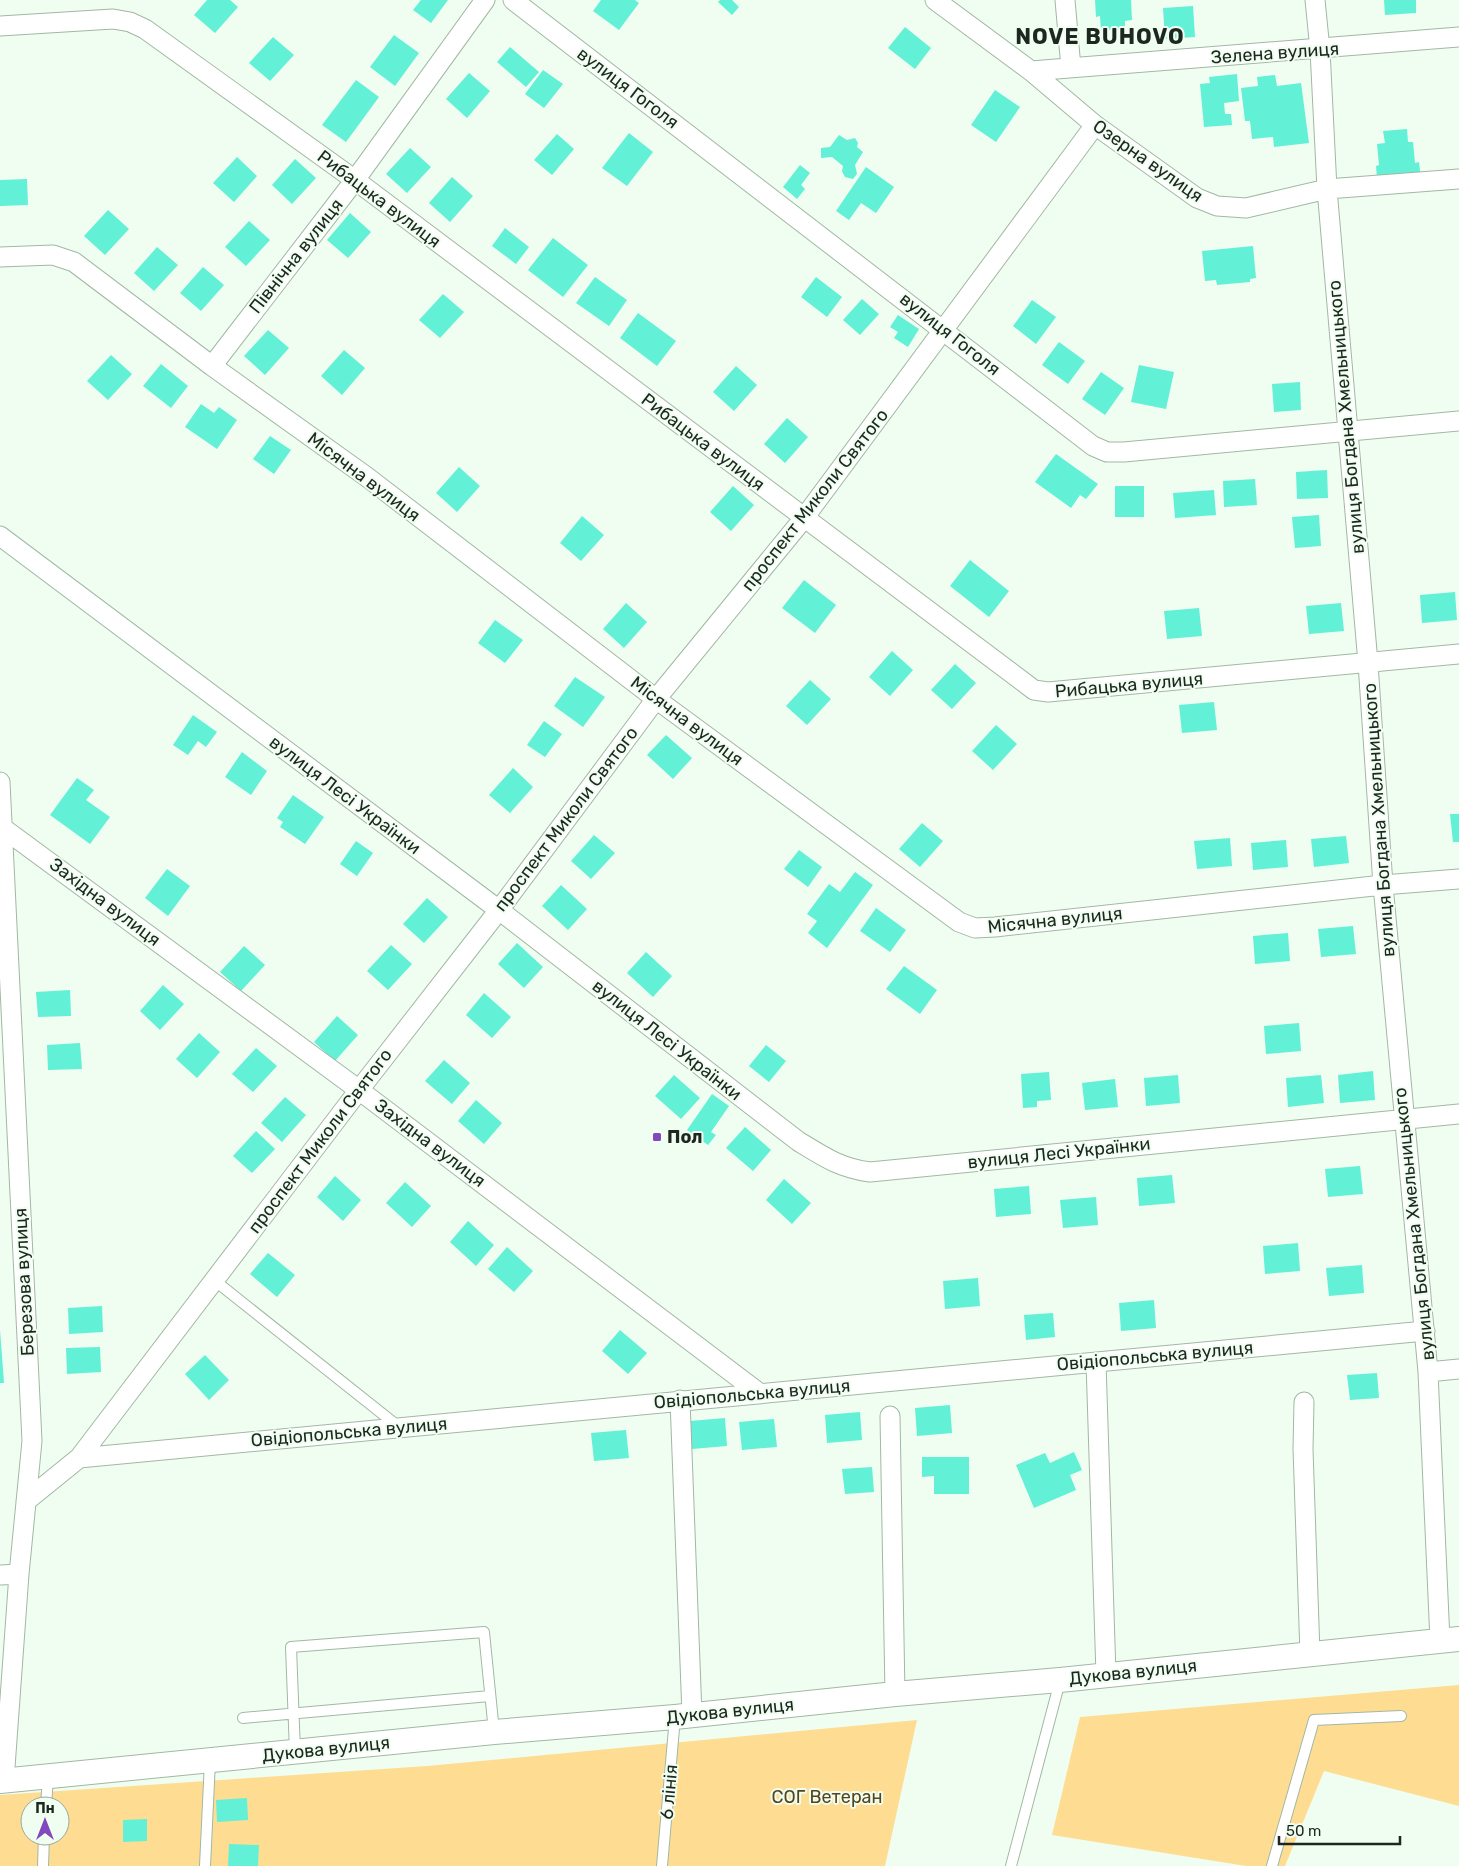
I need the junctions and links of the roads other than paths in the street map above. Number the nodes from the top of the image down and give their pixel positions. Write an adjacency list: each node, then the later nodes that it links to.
1 (486, 0): 13 (street, Північна вулиця)
2 (513, 0): 16 (street, вулиця Гоголя)
3 (936, 0): 10 (street)
4 (1065, 0): 9 (street)
5 (1315, 0): 8 (street, вулиця Богдана Хмельницького)
6 (0, 26): 13 (street, Рибацька вулиця)
7 (1459, 37): 8 (street, Зелена вулиця)
8 (1320, 50): 9 (street, Зелена вулиця); 14 (street, вулиця Богдана Хмельницького)
9 (1070, 68): 10 (street, Зелена вулиця)
10 (1031, 71): 11 (street, Озерна вулиця)
11 (1095, 125): 14 (street, Озерна вулиця); 16 (street, проспект Миколи Святого)
12 (1459, 179): 14 (street, Озерна вулиця)
13 (355, 180): 17 (street, Північна вулиця); 20 (street, Рибацька вулиця)
14 (1327, 190): 19 (street, вулиця Богдана Хмельницького)
15 (0, 257): 17 (street, Місячна вулиця)
16 (945, 330): 19 (street, вулиця Гоголя); 20 (street, проспект Миколи Святого)
17 (212, 366): 24 (street, Місячна вулиця)
18 (1459, 421): 19 (street, вулиця Гоголя)
19 (1346, 431): 23 (street, вулиця Богдана Хмельницького)
20 (804, 518): 23 (street, Рибацька вулиця); 24 (street, проспект Миколи Святого)
21 (0, 536): 29 (street, вулиця Лесі Українки)
22 (1459, 654): 23 (street, Рибацька вулиця)
23 (1368, 663): 28 (street, вулиця Богдана Хмельницького)
24 (656, 698): 28 (street, Місячна вулиця); 29 (street, проспект Миколи Святого)
25 (0, 782): 26 (street, Березова вулиця)
26 (1, 826): 30 (street, Західна вулиця); 44 (street, Березова вулиця)
27 (1459, 879): 28 (street, Місячна вулиця)
28 (1382, 885): 32 (street, вулиця Богдана Хмельницького)
29 (498, 910): 30 (street, проспект Миколи Святого); 32 (street, вулиця Лесі Українки)
30 (359, 1090): 33 (street, проспект Миколи Святого); 38 (street, Західна вулиця)
31 (1459, 1114): 32 (street, вулиця Лесі Українки)
32 (1403, 1119): 34 (street, вулиця Богдана Хмельницького)
33 (214, 1280): 42 (lane); 43 (street, проспект Миколи Святого)
34 (1425, 1331): 35 (street, Овідіопольська вулиця); 37 (street, вулиця Богдана Хмельницького)
35 (1096, 1362): 38 (street, Овідіопольська вулиця); 49 (street)
36 (1459, 1370): 37 (street)
37 (1428, 1372): 47 (street, вулиця Богдана Хмельницького)
38 (759, 1393): 39 (street, Овідіопольська вулиця)
39 (680, 1400): 42 (street, Овідіопольська вулиця); 54 (street)
40 (1304, 1402): 48 (street)
41 (890, 1416): 51 (street)
42 (399, 1427): 43 (street, Овідіопольська вулиця)
43 (79, 1458): 44 (street, проспект Миколи Святого)
44 (26, 1501): 45 (street, Березова вулиця)
45 (19, 1574): 46 (street); 61 (street, Березова вулиця)
46 (0, 1575)
47 (1450, 1640): 48 (street, Дукова вулиця)
48 (1310, 1654): 49 (street, Дукова вулиця)
49 (1106, 1675): 50 (street, Дукова вулиця)
50 (1060, 1680): 51 (street, Дукова вулиця); 67 (lane)
51 (895, 1694): 54 (street, Дукова вулиця)
52 (490, 1696): 53 (lane); 53 (lane); 57 (lane)
53 (293, 1714): 56 (lane); 58 (lane)
54 (684, 1716): 57 (street, Дукова вулиця); 66 (lane, 6 лінія)
55 (1401, 1716): 68 (lane)
56 (243, 1718)
57 (494, 1732): 58 (street, Дукова вулиця)
58 (295, 1753): 59 (street, Дукова вулиця)
59 (210, 1761): 60 (street, Дукова вулиця); 65 (lane)
60 (48, 1777): 61 (street, Дукова вулиця); 62 (lane)
61 (2, 1781)
62 (47, 1796)
63 (44, 1846): 64 (lane)
64 (43, 1866)
65 (205, 1866)
66 (662, 1866)
67 (1011, 1866)
68 (1272, 1866)

